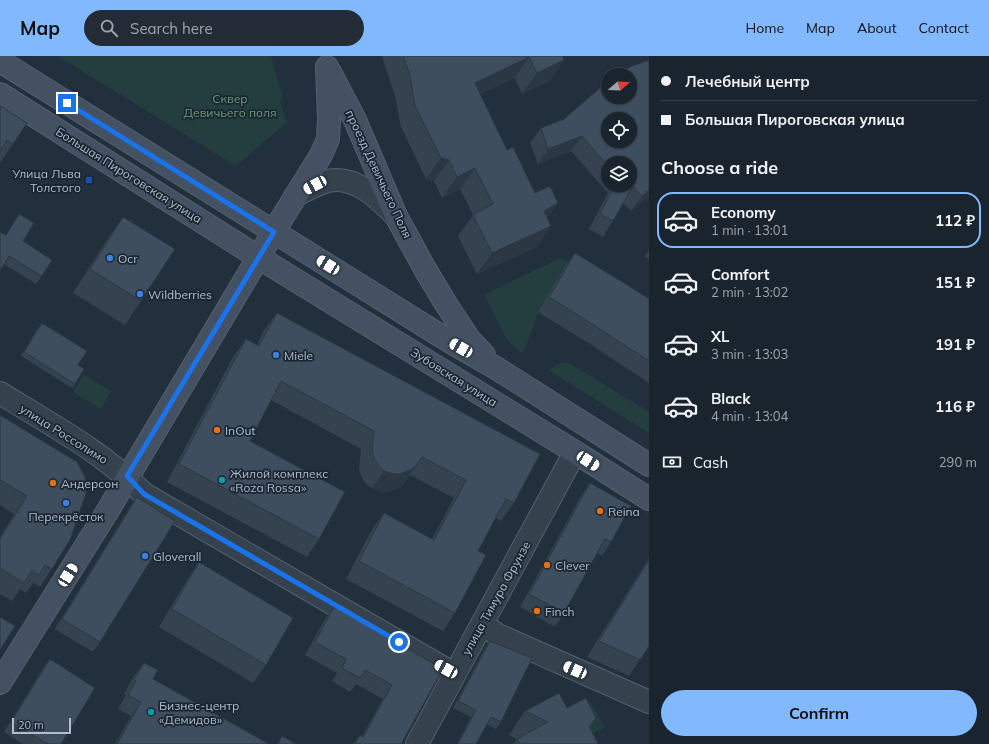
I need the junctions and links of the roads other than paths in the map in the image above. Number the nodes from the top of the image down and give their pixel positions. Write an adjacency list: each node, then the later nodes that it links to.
1 (0, 61): 6 (main road)
2 (325, 61): 4 (main road); 5 (main road, проезд Девичьего Поля)
3 (0, 94): 7 (main road, Большая Пироговская улица)
4 (296, 195): 5 (street); 6 (main road)
5 (396, 216): 8 (main road, проезд Девичьего Поля)
6 (274, 232): 7 (main road); 8 (main road)
7 (258, 257): 10 (main road, Зубовская улица); 12 (main road)
8 (496, 368): 11 (main road)
9 (0, 393): 12 (street, улица Россолимо)
10 (575, 452): 13 (main road, Зубовская улица); 14 (street, улица Тимура Фрунзе)
11 (649, 465)
12 (127, 476): 15 (street, улица Россолимо); 16 (main road)
13 (649, 499)
14 (482, 625): 15 (street, улица Тимура Фрунзе); 17 (street)
15 (454, 674): 18 (street, улица Тимура Фрунзе)
16 (0, 684)
17 (649, 702)
18 (417, 744)

